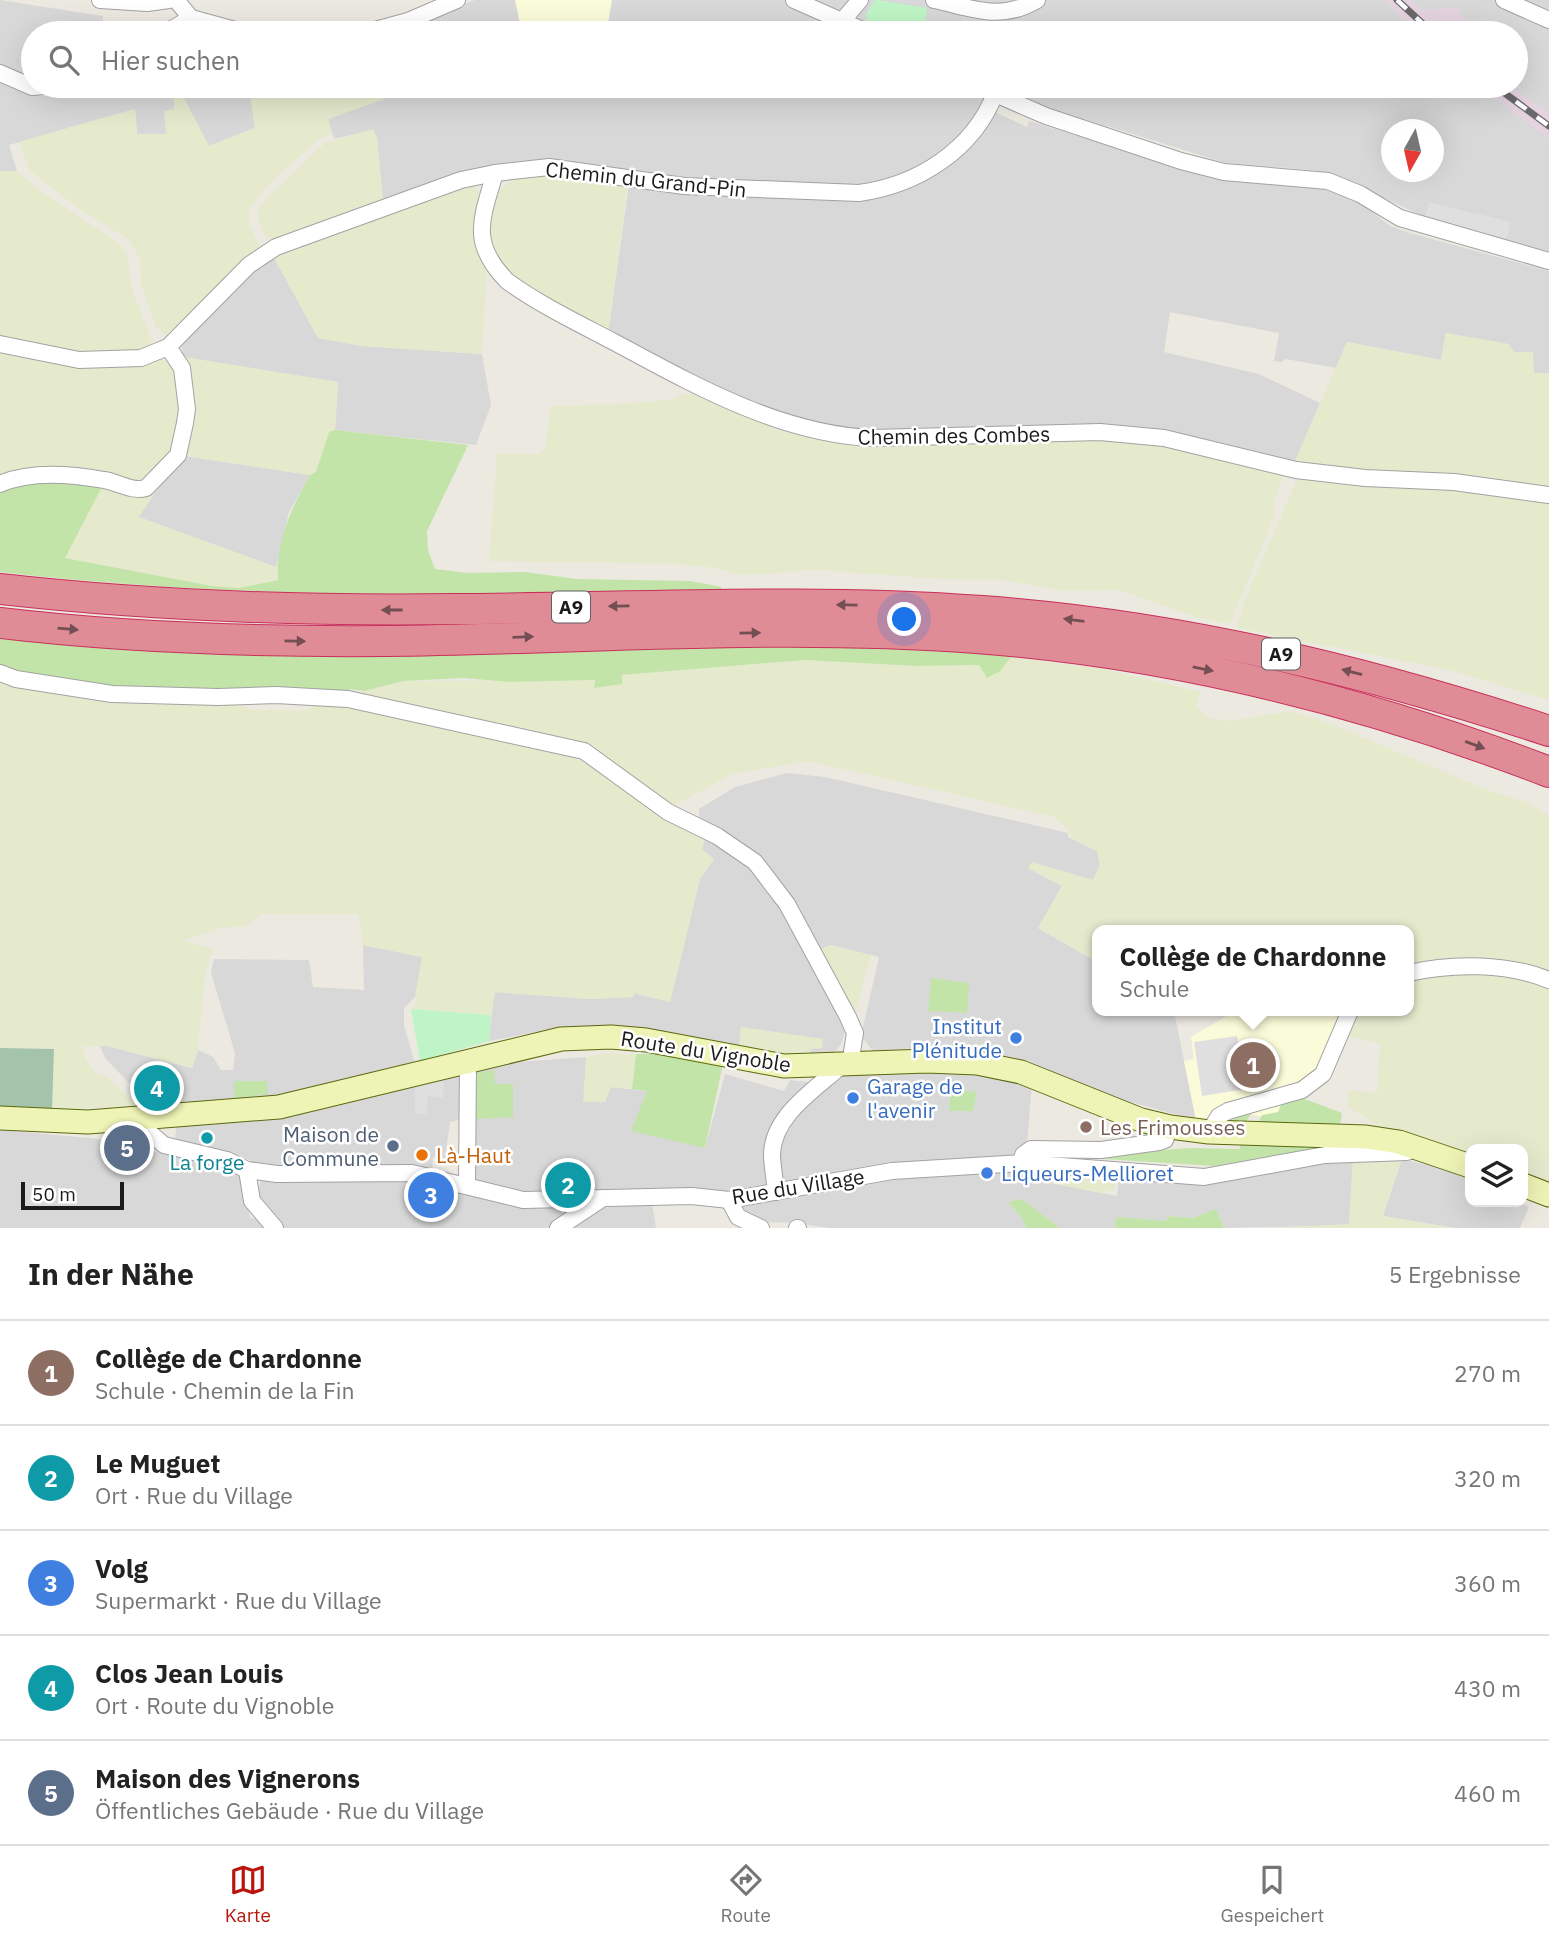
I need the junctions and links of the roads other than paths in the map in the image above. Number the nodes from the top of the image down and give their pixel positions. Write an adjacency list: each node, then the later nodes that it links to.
1 (100, 0): 2 (street)
2 (169, 0)
3 (176, 0): 10 (street)
4 (457, 0): 15 (street)
5 (794, 0): 11 (street)
6 (860, 0): 11 (street)
7 (934, 0): 8 (street)
8 (1037, 0)
9 (1504, 0): 12 (street)
10 (191, 18): 13 (street); 14 (street)
11 (843, 20)
12 (1549, 20)
13 (186, 21)
14 (202, 21)
15 (408, 21)
16 (0, 73): 17 (street)
17 (21, 82)
18 (993, 98): 20 (street, Chemin du Grand-Pin)
19 (1004, 98): 21 (street)
20 (495, 173): 23 (street, Chemin du Grand-Pin); 25 (street, Chemin des Combes)
21 (1549, 261)
22 (0, 344): 23 (street)
23 (168, 347): 24 (street)
24 (0, 484)
25 (1549, 495)
26 (0, 589): 28 (highway, A9, one-way to 26)
27 (0, 623): 28 (highway, A9, one-way to 28)
28 (1139, 643): 30 (highway, A9, one-way to 28); 31 (highway, A9, one-way to 31)
29 (0, 673): 36 (street)
30 (1549, 731)
31 (1549, 772)
32 (1414, 972): 33 (street)
33 (1549, 980)
34 (1348, 1016): 40 (street)
35 (468, 1060): 36 (street, Route du Vignoble); 38 (street, Route du Vignoble); 45 (street)
36 (846, 1065): 39 (street, Route du Vignoble); 47 (street)
37 (0, 1118): 38 (street, Route du Vignoble)
38 (144, 1119): 44 (street, Rue du Village)
39 (1170, 1127): 40 (street, Route du Vignoble); 42 (street)
40 (1209, 1132): 41 (street, Route du Vignoble)
41 (1432, 1152): 42 (street, Rue du Village); 43 (street, Route du Vignoble)
42 (1022, 1163): 47 (street, Rue du Village)
43 (1465, 1164)
44 (247, 1170): 45 (street, Rue du Village); 51 (street)
45 (467, 1186): 49 (street, Rue du Village)
46 (1528, 1187): 48 (street)
47 (776, 1192): 50 (street, Rue du Village)
48 (1549, 1195)
49 (603, 1199): 50 (street, Rue du Village); 52 (street)
50 (729, 1199): 53 (street)
51 (275, 1228)
52 (558, 1228)
53 (761, 1228)

